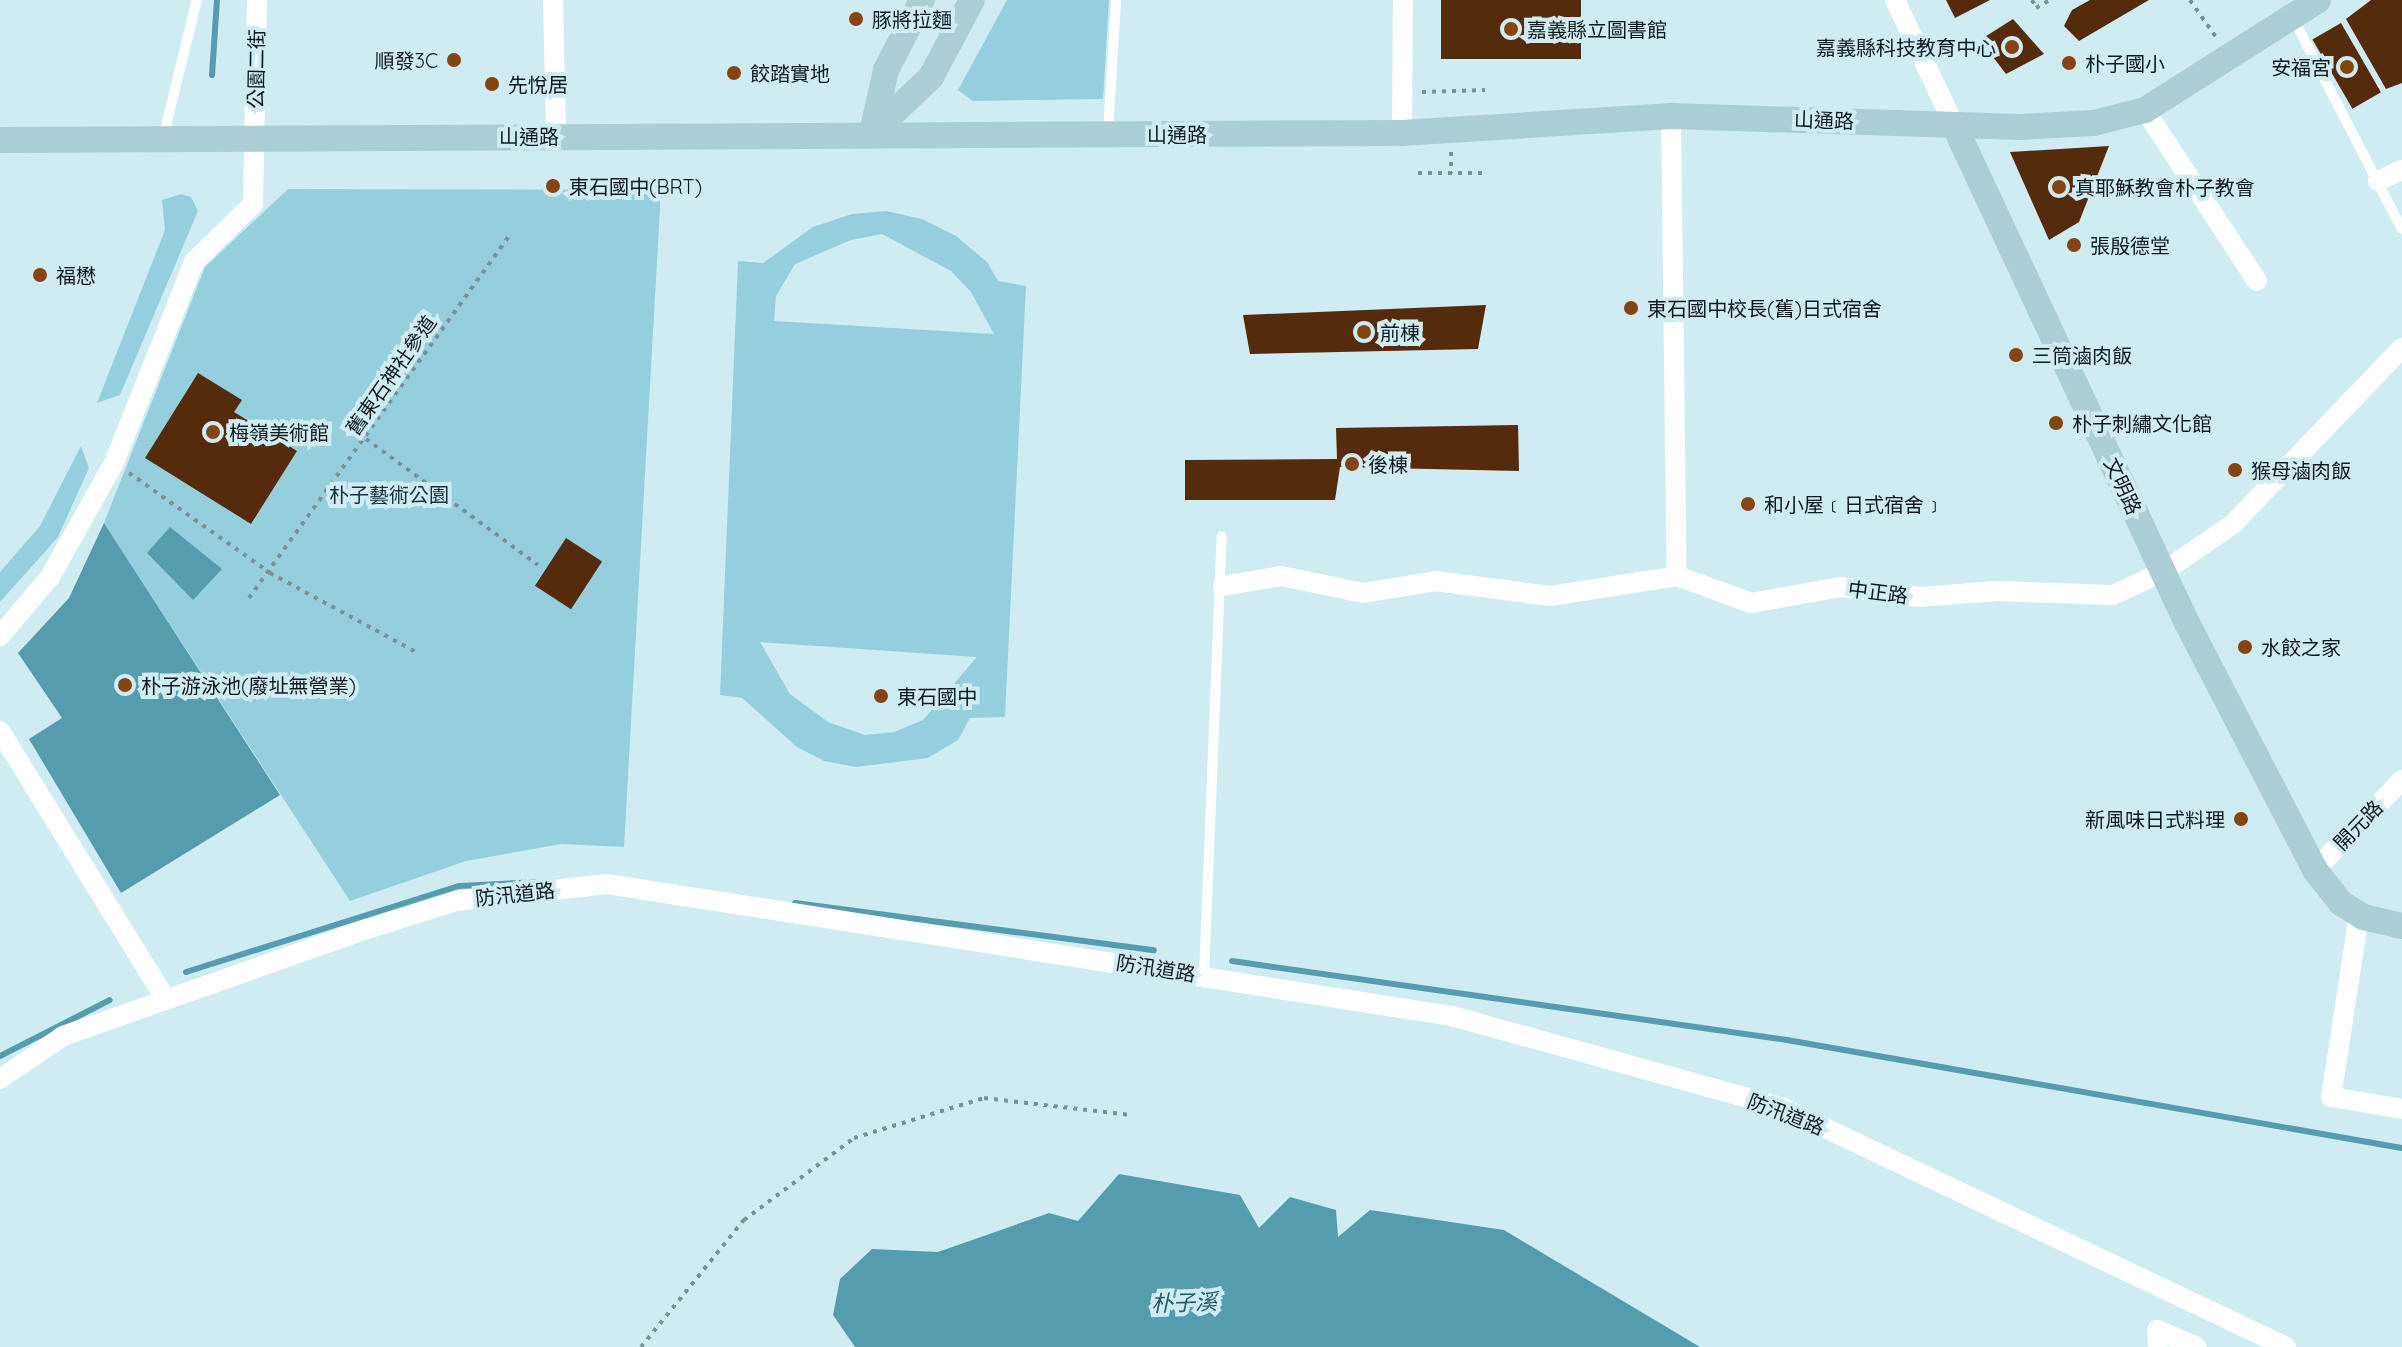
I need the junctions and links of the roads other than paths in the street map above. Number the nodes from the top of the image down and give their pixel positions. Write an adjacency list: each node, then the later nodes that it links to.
1 (197, 0): 19 (lane)
2 (257, 0): 18 (street, 公園二街)
3 (553, 0): 17 (street)
4 (922, 0): 14 (main road)
5 (972, 0): 14 (main road)
6 (1116, 0): 16 (lane)
7 (1403, 0): 15 (street)
8 (1895, 0): 13 (street, 文明路)
9 (2318, 0): 10 (main road, 山通路)
10 (2292, 16): 11 (main road, 山通路); 22 (lane)
11 (2145, 110): 13 (main road, 山通路); 24 (street)
12 (1671, 116): 13 (main road, 山通路); 15 (main road, 山通路); 28 (street)
13 (1954, 125): 27 (main road, 文明路)
14 (872, 133): 16 (main road, 山通路); 17 (main road, 山通路)
15 (1402, 133): 16 (main road, 山通路)
16 (1108, 134)
17 (556, 136): 18 (main road, 山通路)
18 (255, 138): 19 (main road, 山通路); 30 (street, 公園二街)
19 (163, 139): 20 (main road, 山通路)
20 (0, 140)
21 (2402, 170): 22 (street)
22 (2378, 181): 23 (lane)
23 (2402, 229)
24 (2257, 281)
25 (2402, 348): 27 (street, 中正路)
26 (1222, 536): 29 (lane)
27 (2163, 572): 28 (street, 中正路); 33 (main road, 文明路)
28 (1677, 576): 29 (street, 中正路)
29 (1223, 586): 36 (lane)
30 (0, 636)
31 (0, 731): 37 (street)
32 (2402, 780): 33 (street, 開元路)
33 (2315, 870): 34 (main road, 文明路)
34 (2359, 915): 35 (main road, 文明路); 39 (street)
35 (2402, 926)
36 (1204, 976): 37 (street, 防汛道路); 42 (street, 防汛道路)
37 (166, 1000): 38 (street, 防汛道路)
38 (0, 1079)
39 (2402, 1109)
40 (2158, 1347): 41 (street)
41 (2197, 1347)
42 (2286, 1347)

